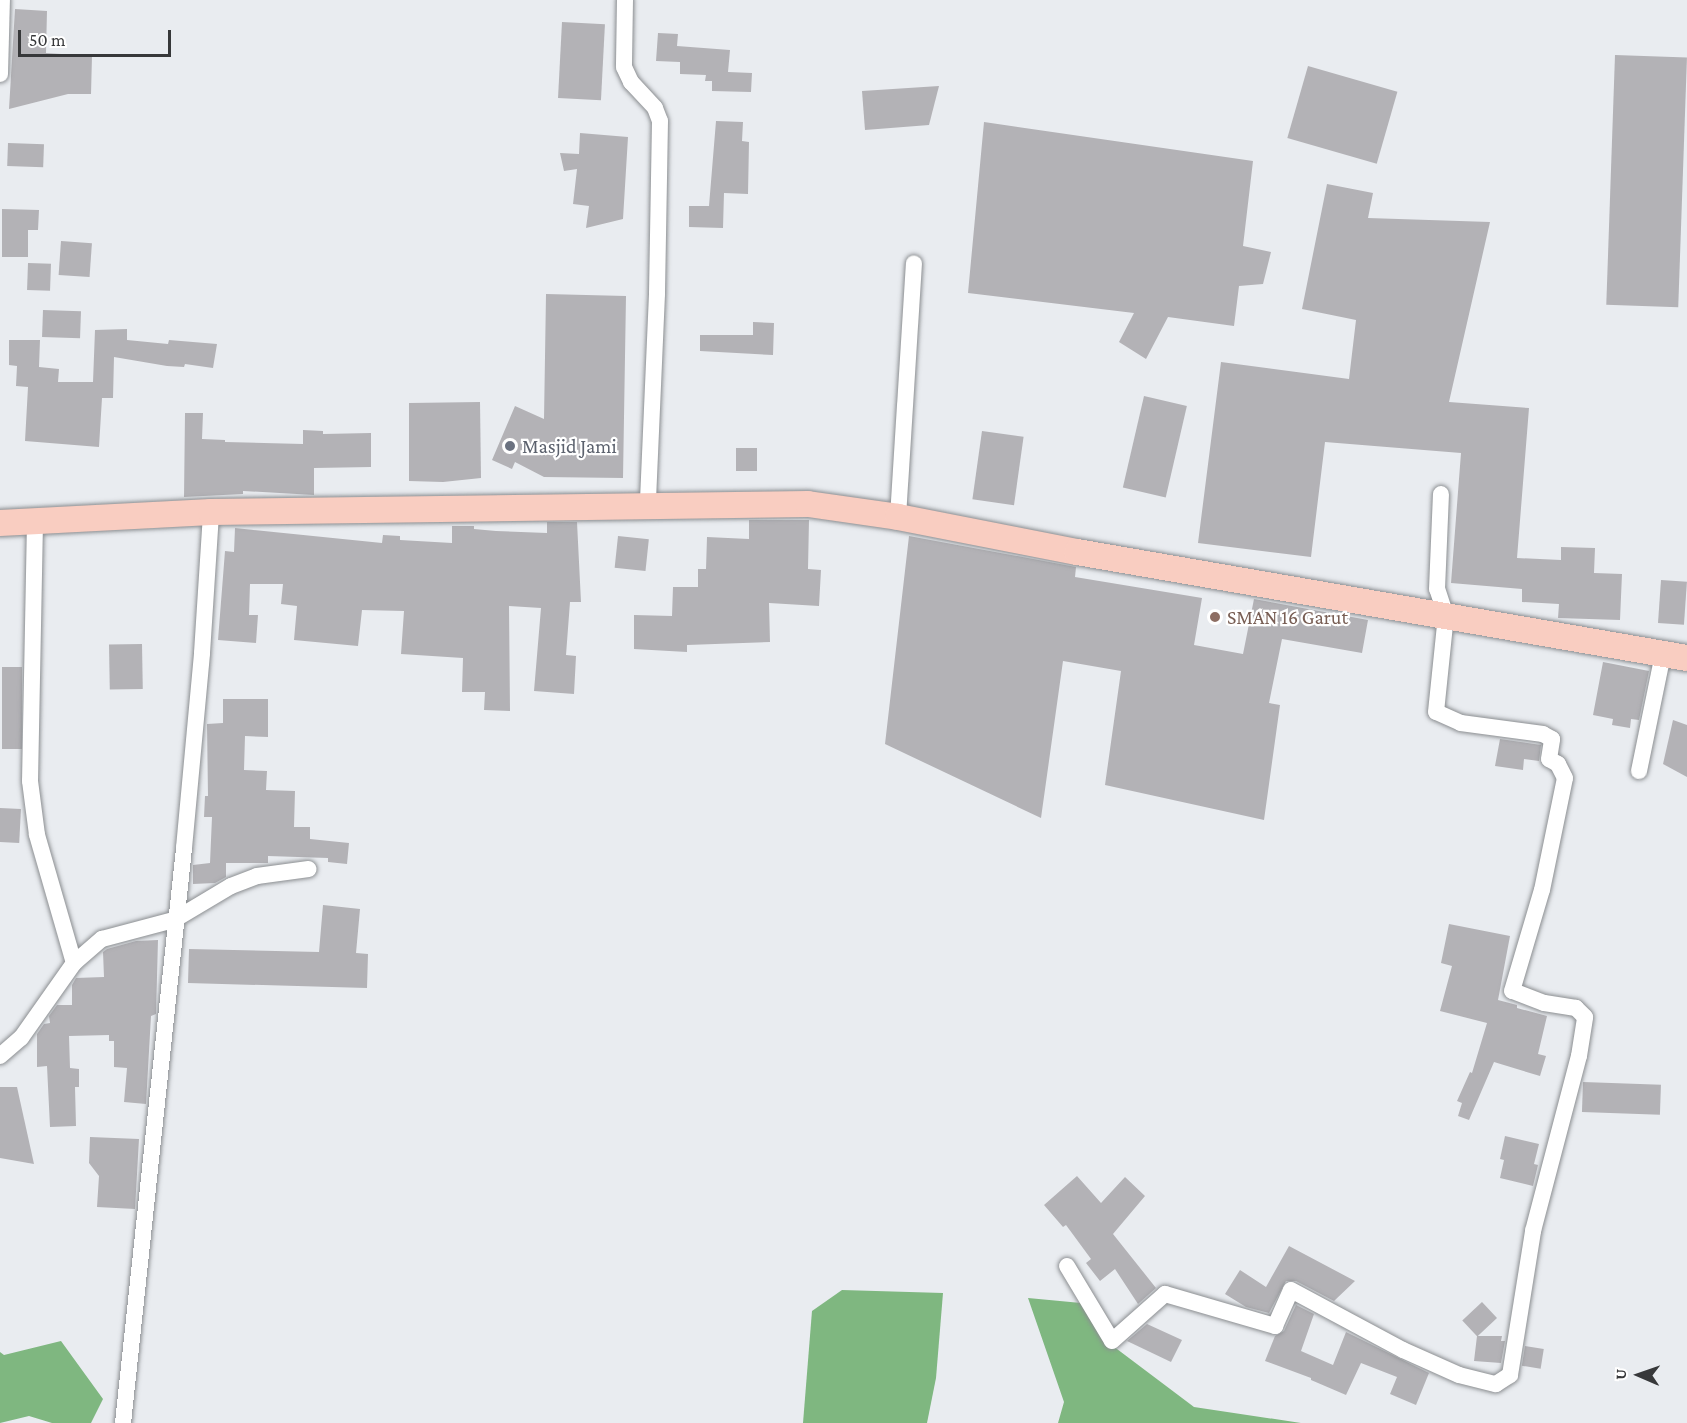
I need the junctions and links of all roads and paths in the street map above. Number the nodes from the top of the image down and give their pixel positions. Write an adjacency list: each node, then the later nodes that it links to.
1 (2, 0): 3 (street)
2 (626, 0): 6 (street)
3 (0, 74)
4 (914, 264): 8 (street)
5 (1441, 494): 11 (street)
6 (648, 504): 7 (main road); 8 (main road)
7 (211, 512): 9 (main road); 15 (street)
8 (898, 517): 11 (main road)
9 (35, 522): 10 (main road); 16 (street)
10 (0, 524)
11 (1446, 616): 12 (main road); 18 (street)
12 (1675, 656): 13 (street)
13 (1639, 771)
14 (309, 869): 15 (street)
15 (174, 921): 16 (street); 19 (street)
16 (74, 963): 17 (street)
17 (0, 1056)
18 (1067, 1266)
19 (123, 1423)

